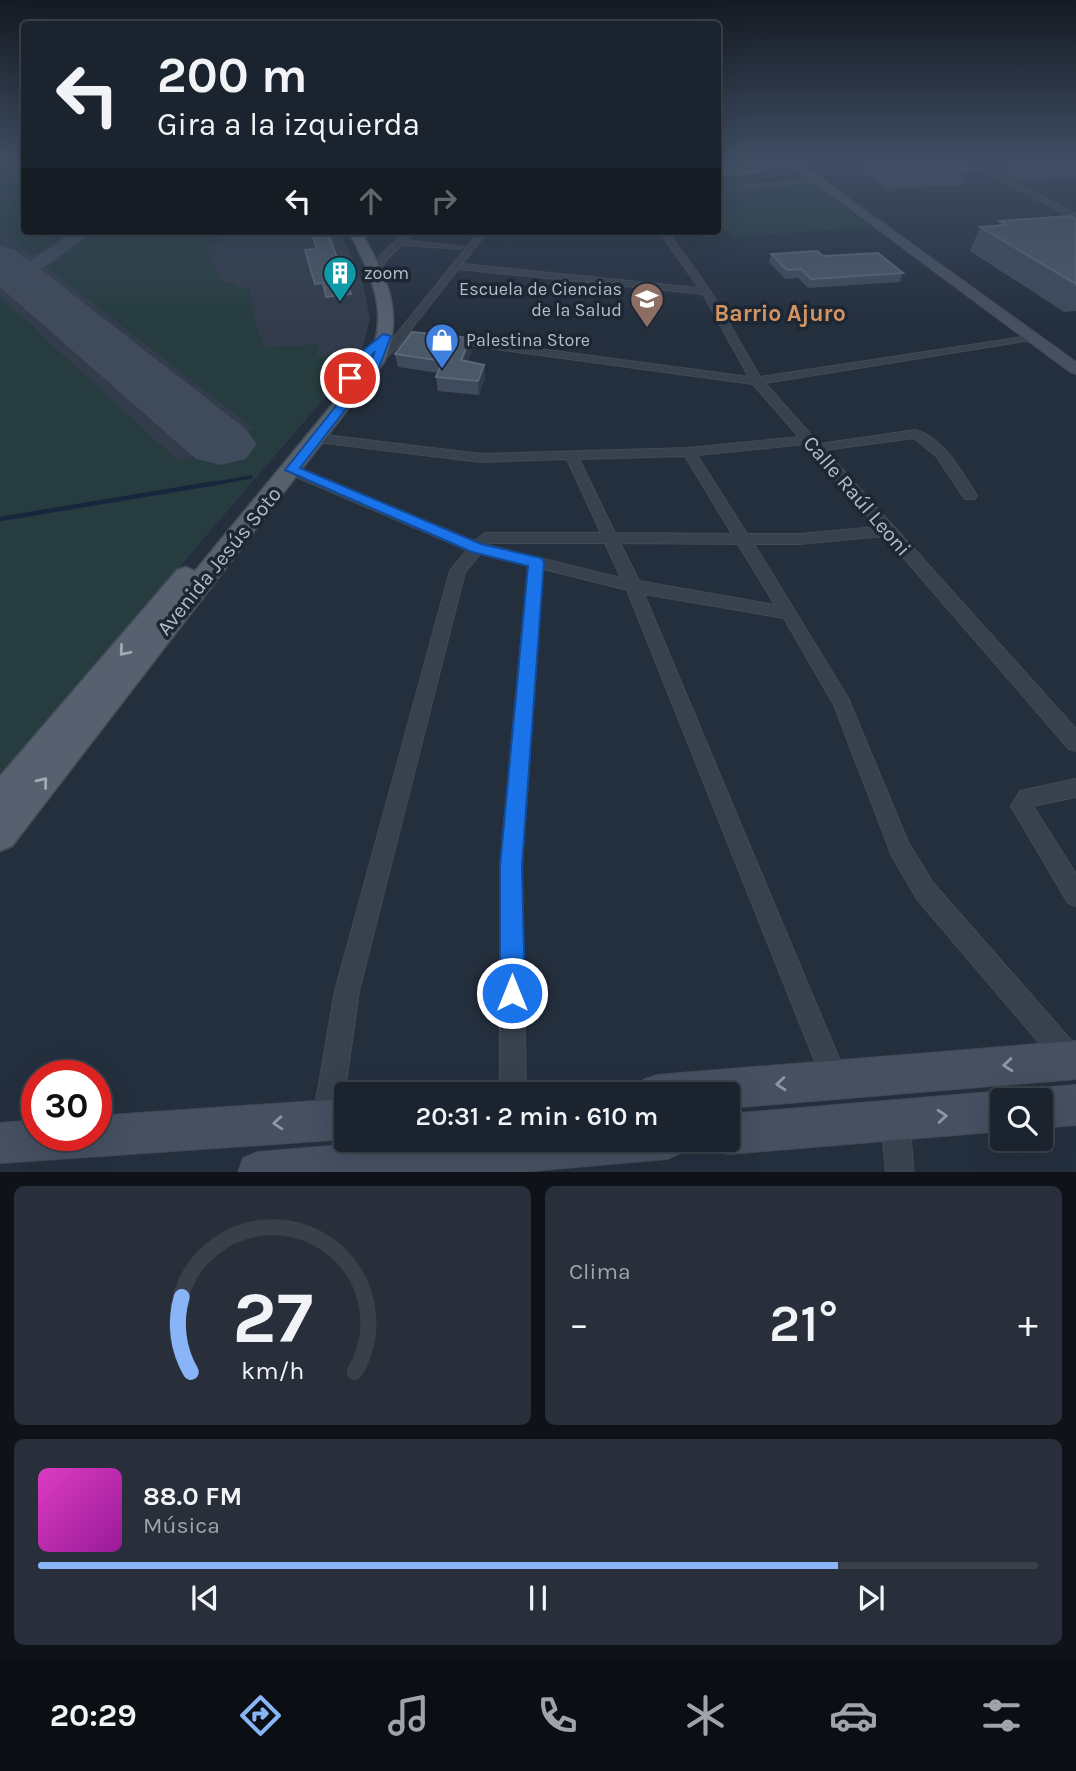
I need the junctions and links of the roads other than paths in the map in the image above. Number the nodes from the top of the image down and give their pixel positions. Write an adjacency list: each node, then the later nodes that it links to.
1 (861, 214): 17 (street)
2 (869, 214): 20 (street)
3 (347, 235): 19 (main road, Avenida Jesús Soto)
4 (357, 235): 14 (main road)
5 (407, 235): 10 (street)
6 (470, 235): 11 (street)
7 (481, 235): 12 (street)
8 (492, 235): 13 (street)
9 (666, 235): 15 (street, Calle Raúl Leoni)
10 (401, 242): 11 (street); 14 (street)
11 (460, 247): 19 (street)
12 (456, 266): 13 (street); 19 (street)
13 (467, 268): 15 (street); 16 (street)
14 (375, 272): 19 (main road)
15 (706, 292): 22 (street, Calle Raúl Leoni)
16 (414, 335)
17 (1031, 337): 21 (street); 22 (street)
18 (441, 339): 22 (street)
19 (377, 350): 23 (main road, Avenida Jesús Soto); 38 (main road, Avenida Jesús Soto, one-way to 38)
20 (1076, 359)
21 (1076, 369)
22 (757, 381): 24 (street, Calle Raúl Leoni)
23 (317, 438): 26 (street); 27 (main road, Avenida Jesús Soto)
24 (812, 444): 25 (street); 28 (street); 29 (street, Calle Raúl Leoni)
25 (689, 452): 26 (street); 31 (street)
26 (571, 455): 30 (street)
27 (292, 470): 32 (street); 39 (main road, Avenida Jesús Soto, one-way to 27)
28 (970, 496)
29 (888, 531): 31 (street); 36 (street, Calle Raúl Leoni)
30 (612, 540): 31 (street); 32 (street); 34 (street)
31 (744, 540): 35 (street)
32 (477, 548): 33 (street); 43 (street)
33 (536, 562): 34 (street); 44 (street)
34 (633, 586): 35 (street); 42 (street)
35 (789, 613): 41 (street)
36 (1076, 743)
37 (1076, 788): 40 (street)
38 (0, 800)
39 (0, 835)
40 (1076, 895)
41 (1073, 1060): 42 (street, one-way to 42)
42 (835, 1080): 45 (street, one-way to 45)
43 (339, 1082)
44 (513, 1082)
45 (740, 1087)
46 (1076, 1105): 47 (street)
47 (1053, 1107)
48 (990, 1112): 50 (street, one-way to 48)
49 (334, 1119): 52 (street, one-way to 52)
50 (895, 1120): 51 (street); 55 (street)
51 (740, 1133)
52 (0, 1143)
53 (506, 1152): 54 (street)
54 (258, 1172)
55 (900, 1172)

